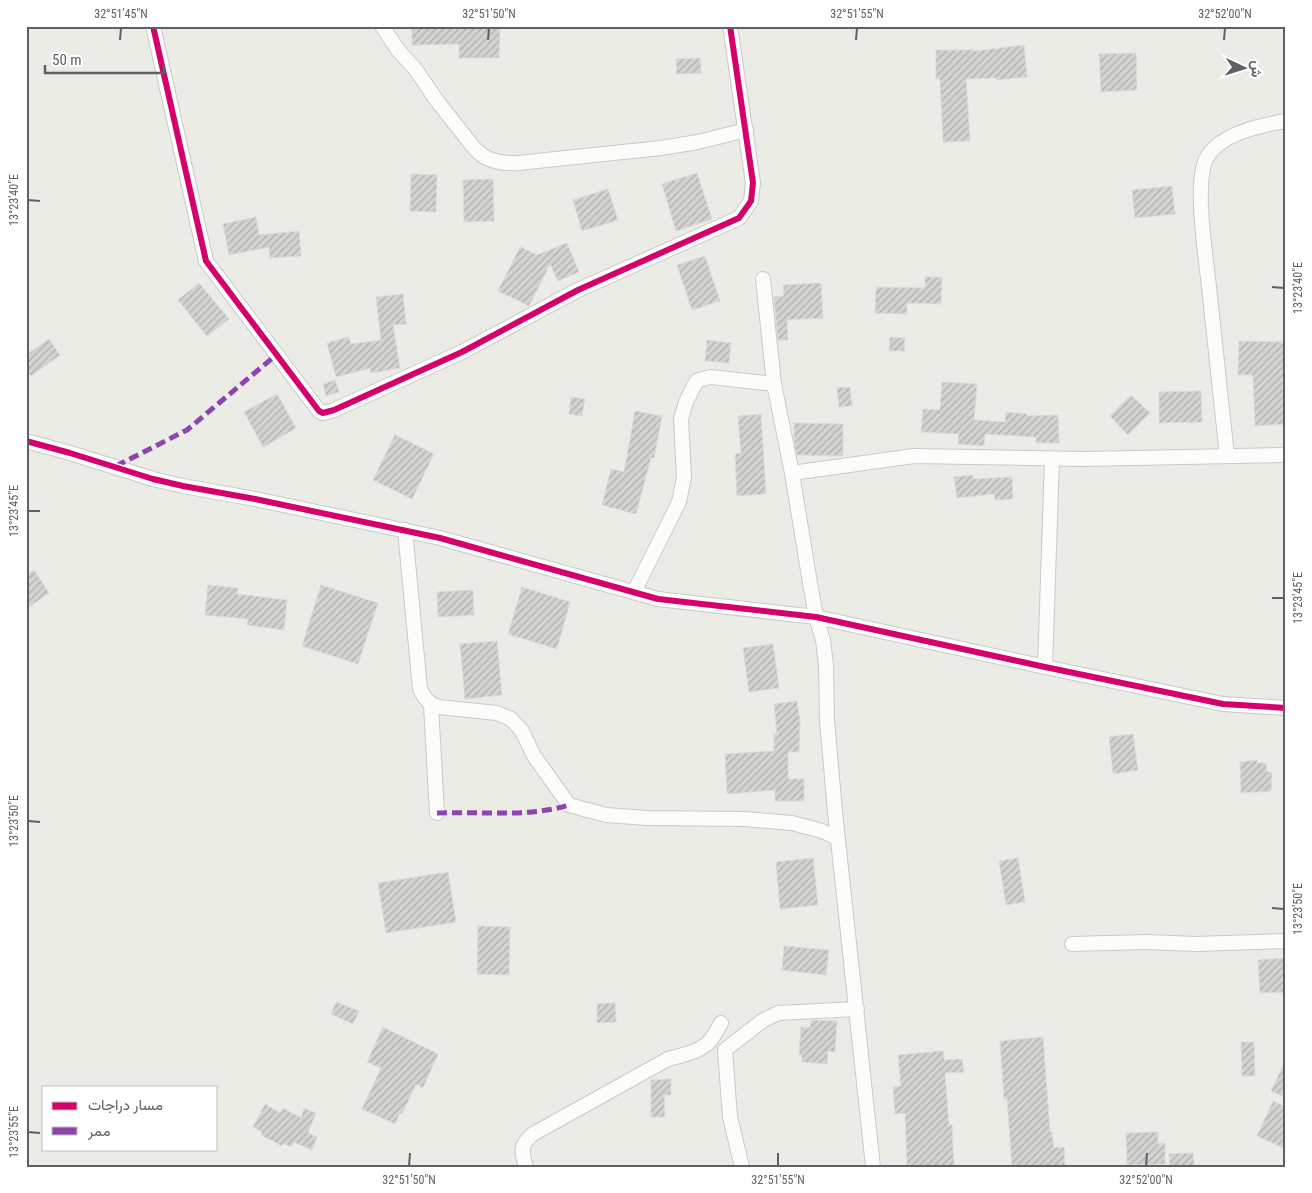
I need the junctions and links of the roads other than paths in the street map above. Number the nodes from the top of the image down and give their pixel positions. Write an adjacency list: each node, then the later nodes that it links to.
1 (152, 26): 5 (street)
2 (382, 26): 5 (street)
3 (730, 26): 5 (street)
4 (1286, 121): 10 (street)
5 (746, 130)
6 (764, 279): 7 (street)
7 (774, 384): 12 (street); 14 (street)
8 (26, 441): 13 (street)
9 (1286, 455): 10 (street)
10 (1227, 456): 11 (street)
11 (1052, 459): 12 (street); 16 (street)
12 (792, 473): 15 (street)
13 (405, 530): 14 (street); 17 (street)
14 (634, 592): 15 (street)
15 (816, 617): 16 (street); 20 (street)
16 (1045, 667): 18 (street)
17 (431, 705): 19 (street); 20 (street)
18 (1286, 708)
19 (437, 813)
20 (837, 838): 23 (street)
21 (1286, 941): 22 (street)
22 (1072, 944)
23 (857, 1009): 26 (street); 27 (street)
24 (721, 1023): 25 (street)
25 (526, 1167)
26 (742, 1167)
27 (873, 1167)

